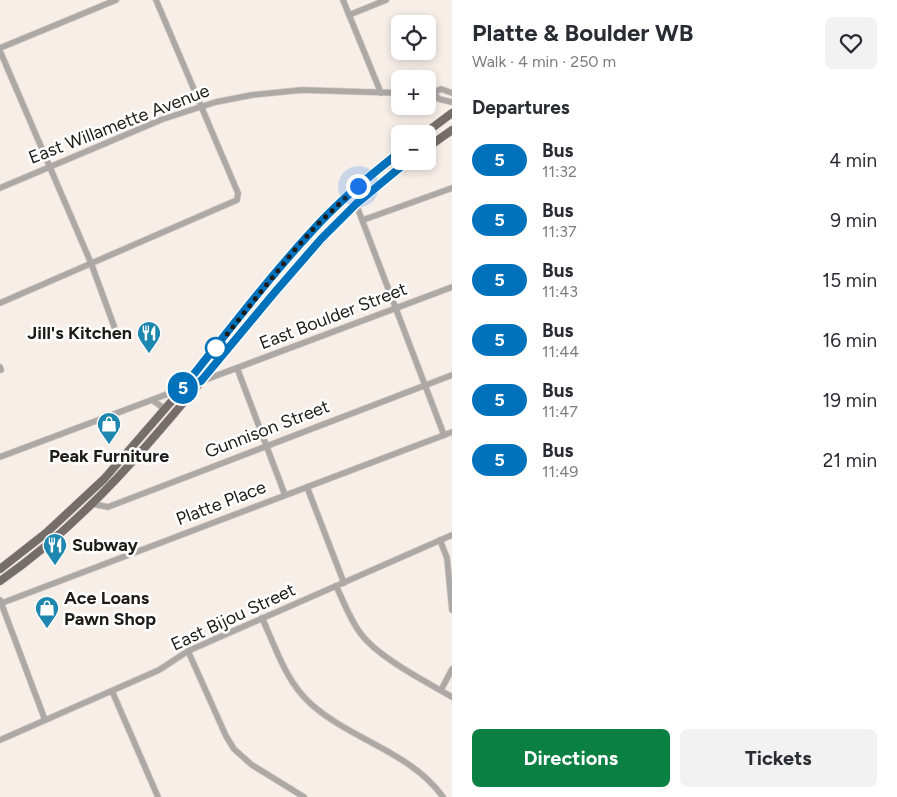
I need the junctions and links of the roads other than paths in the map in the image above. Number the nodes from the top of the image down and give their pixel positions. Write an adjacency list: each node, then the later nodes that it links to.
1 (116, 0): 6 (street)
2 (156, 0): 15 (street)
3 (343, 0): 5 (street)
4 (386, 0): 5 (street)
5 (349, 15): 10 (street)
6 (0, 50): 7 (street)
7 (7, 68): 8 (street); 21 (street)
8 (0, 72)
9 (436, 91): 12 (street)
10 (381, 93): 11 (street, East Willamette Avenue); 15 (street, East Willamette Avenue)
11 (391, 93)
12 (452, 93)
13 (436, 97): 14 (street)
14 (452, 102)
15 (201, 106): 21 (street, East Willamette Avenue); 27 (street)
16 (452, 113): 17 (main road)
17 (436, 125)
18 (452, 130): 19 (main road)
19 (436, 141)
20 (391, 159): 36 (main road)
21 (50, 167): 23 (street, East Willamette Avenue); 27 (street)
22 (397, 170): 25 (main road)
23 (0, 188)
24 (452, 188): 26 (street)
25 (356, 204): 26 (street); 34 (main road)
26 (363, 220): 30 (street)
27 (91, 263): 29 (street); 31 (street)
28 (452, 287): 30 (street, East Boulder Street)
29 (0, 303)
30 (396, 308): 32 (street, East Boulder Street); 35 (street)
31 (118, 337)
32 (236, 368): 34 (street, East Boulder Street); 41 (street)
33 (452, 375): 35 (street, Gunnison Street)
34 (201, 381): 36 (street, East Boulder Street); 46 (main road)
35 (425, 385): 40 (street); 41 (street, Gunnison Street)
36 (183, 388): 37 (street, East Boulder Street); 38 (main road)
37 (152, 400): 38 (street); 42 (street, East Boulder Street)
38 (165, 410): 43 (main road)
39 (452, 432): 40 (street, Platte Place)
40 (444, 436): 44 (street, Platte Place)
41 (266, 445): 45 (street); 46 (street, Gunnison Street)
42 (0, 457)
43 (104, 479): 46 (main road); 47 (main road)
44 (307, 487): 45 (street, Platte Place); 53 (street)
45 (285, 495): 55 (street, Platte Place)
46 (93, 504): 49 (main road)
47 (72, 510): 49 (main road); 51 (main road)
48 (452, 535): 50 (street, East Bijou Street)
49 (55, 538): 52 (main road)
50 (440, 540): 53 (street, East Bijou Street); 56 (street)
51 (0, 569)
52 (0, 581)
53 (344, 583): 54 (street, East Bijou Street)
54 (336, 586): 57 (street, East Bijou Street); 60 (street)
55 (1, 601): 63 (street, Platte Place)
56 (452, 610)
57 (262, 618): 58 (street, East Bijou Street); 67 (street)
58 (188, 651): 61 (street, East Bijou Street); 66 (street)
59 (452, 669): 60 (street)
60 (441, 690): 62 (street)
61 (112, 691): 63 (street, East Bijou Street); 65 (street)
62 (452, 697)
63 (45, 720): 64 (street, East Bijou Street)
64 (0, 740)
65 (158, 797)
66 (304, 797)
67 (442, 797)

